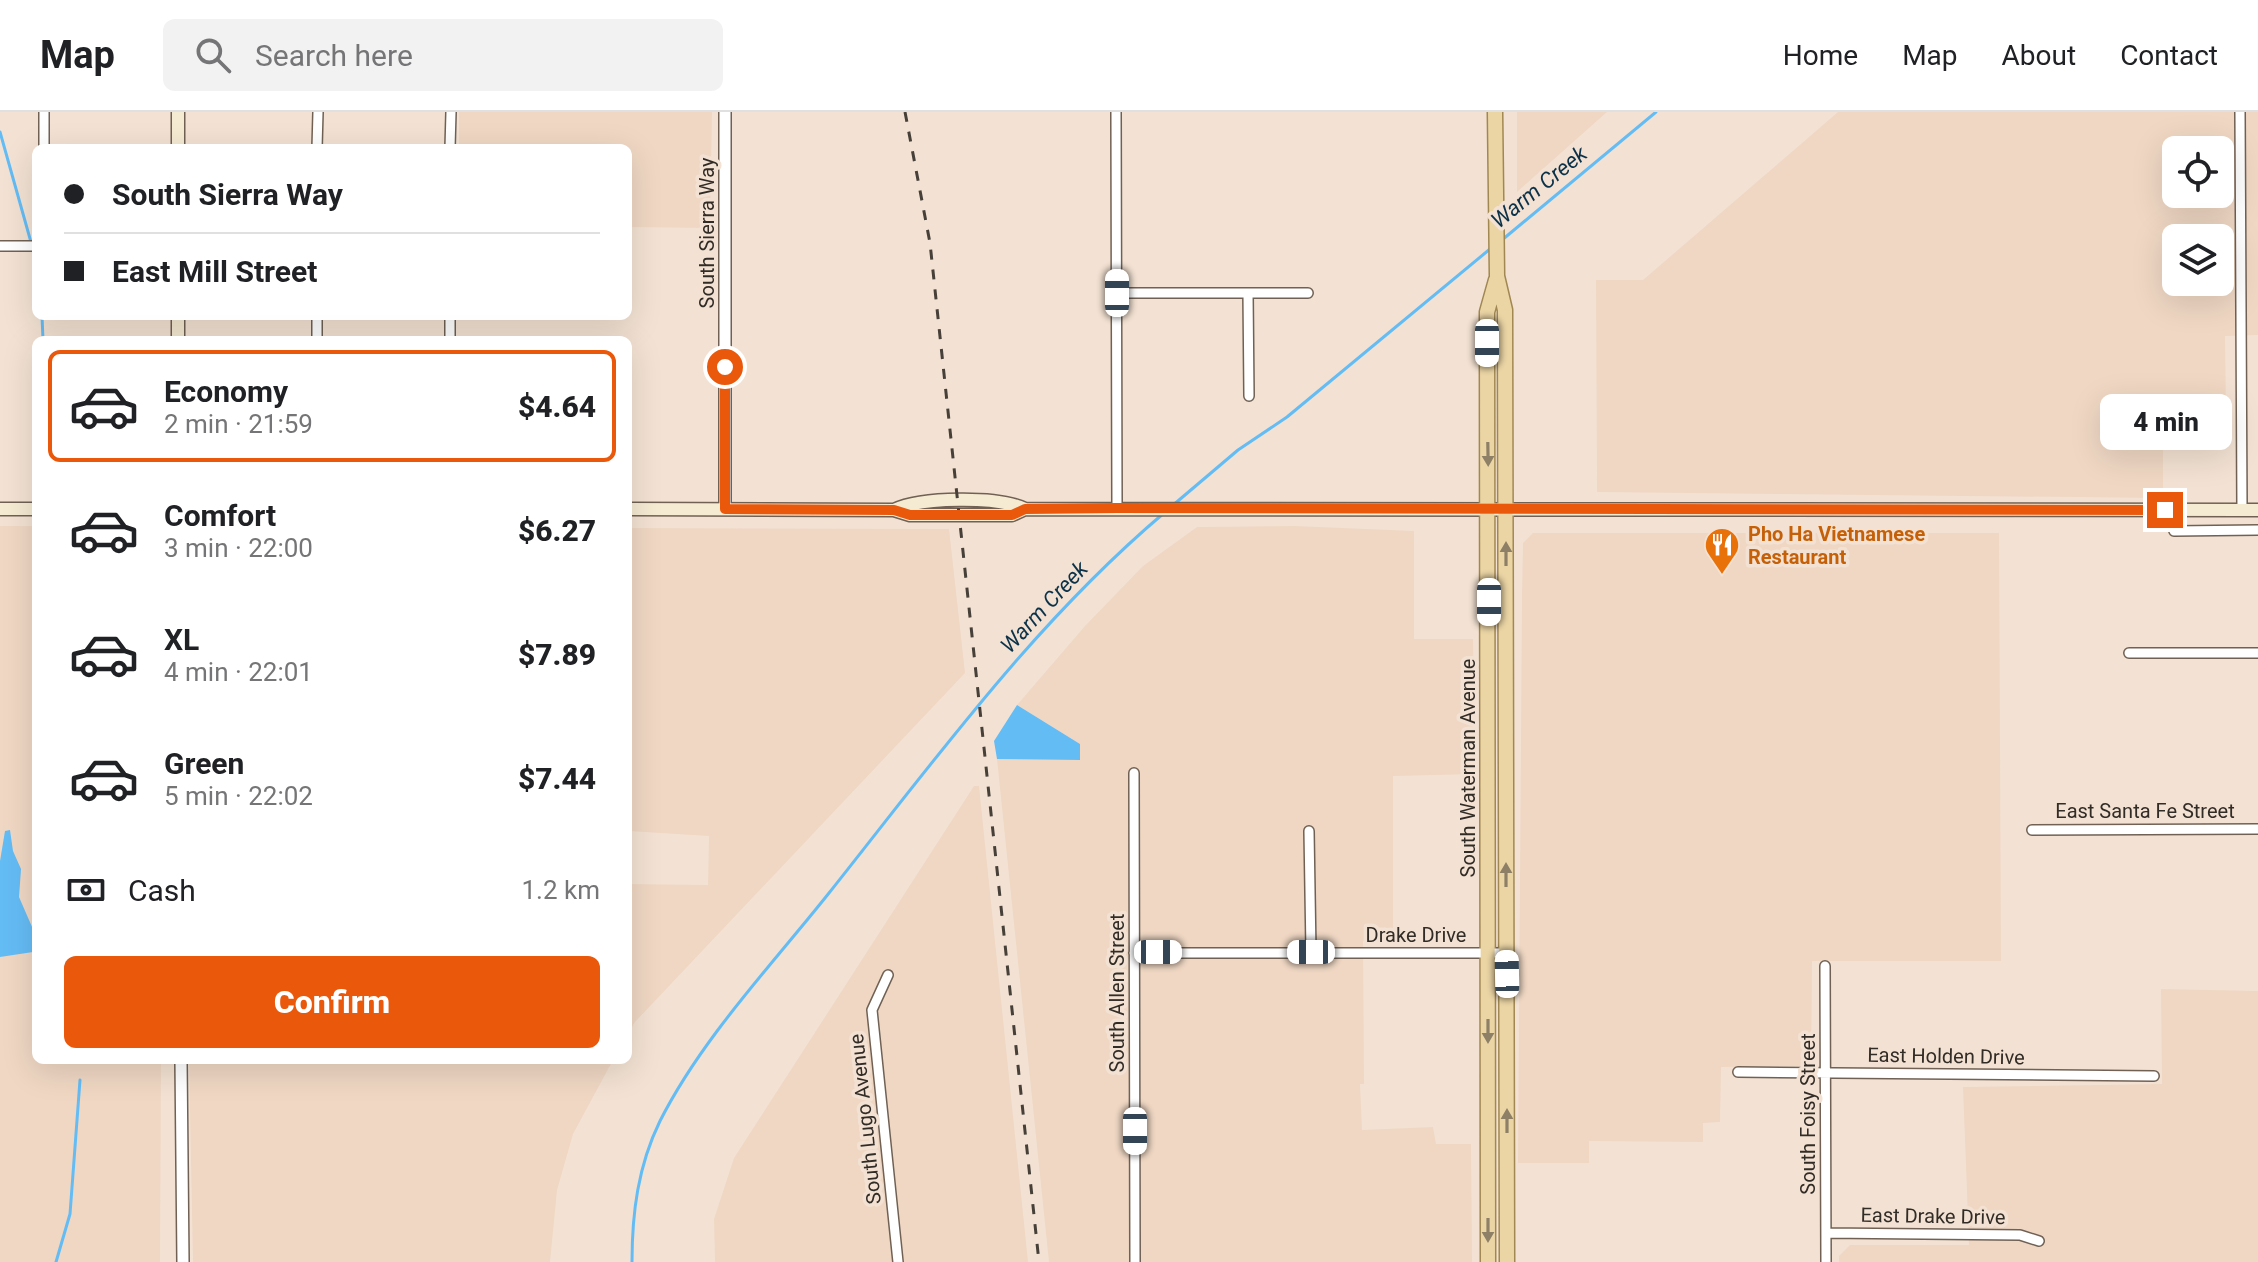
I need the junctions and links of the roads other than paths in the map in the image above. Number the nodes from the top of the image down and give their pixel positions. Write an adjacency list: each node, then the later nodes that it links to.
1 (44, 112): 9 (street)
2 (178, 112): 10 (main road)
3 (318, 112): 11 (street)
4 (451, 112): 12 (street)
5 (725, 112): 28 (street, South Sierra Way)
6 (1116, 112): 16 (street)
7 (1495, 112): 15 (main road, South Waterman Avenue)
8 (2240, 112): 29 (street)
9 (44, 144)
10 (178, 144)
11 (317, 144)
12 (450, 144)
13 (0, 246): 14 (street)
14 (32, 246)
15 (1497, 276): 19 (main road, South Waterman Avenue); 21 (main road, South Waterman Avenue)
16 (1117, 293): 17 (street); 22 (street)
17 (1248, 293): 18 (street); 20 (street)
18 (1308, 293)
19 (1487, 312): 21 (main road); 23 (main road, South Waterman Avenue, one-way to 23)
20 (1249, 396)
21 (1505, 412): 24 (main road, South Waterman Avenue)
22 (1117, 508): 23 (main road); 28 (main road)
23 (1489, 508): 24 (main road); 41 (main road, South Waterman Avenue)
24 (1506, 508): 29 (main road); 42 (main road, South Waterman Avenue, one-way to 24)
25 (0, 509): 26 (main road)
26 (32, 509)
27 (632, 509): 28 (main road)
28 (725, 509)
29 (2242, 510): 30 (main road)
30 (2258, 510)
31 (2258, 530): 32 (street)
32 (2174, 531)
33 (2129, 653): 34 (street)
34 (2258, 653)
35 (1134, 773): 40 (street, South Allen Street)
36 (2258, 829): 37 (street, East Santa Fe Street)
37 (2032, 830)
38 (1309, 831): 39 (street)
39 (1311, 952): 40 (street, Drake Drive); 41 (street, Drake Drive)
40 (1134, 953): 55 (street, South Allen Street)
41 (1488, 953): 42 (street, Drake Drive); 49 (main road, South Waterman Avenue, one-way to 49)
42 (1507, 953): 50 (main road, South Waterman Avenue, one-way to 42)
43 (1825, 966): 47 (street, South Foisy Street)
44 (888, 975): 54 (street, South Lugo Avenue)
45 (181, 1064): 53 (street)
46 (1738, 1072): 47 (street, East Holden Drive)
47 (1826, 1073): 48 (street, East Holden Drive); 51 (street, South Foisy Street)
48 (2154, 1076)
49 (1488, 1153): 50 (main road); 56 (main road, South Waterman Avenue, one-way to 56)
50 (1507, 1227): 57 (main road, South Waterman Avenue)
51 (1826, 1233): 52 (street, East Drake Drive); 58 (street, South Foisy Street)
52 (2039, 1241)
53 (183, 1262)
54 (898, 1262)
55 (1135, 1262)
56 (1488, 1262)
57 (1507, 1262)
58 (1826, 1262)

